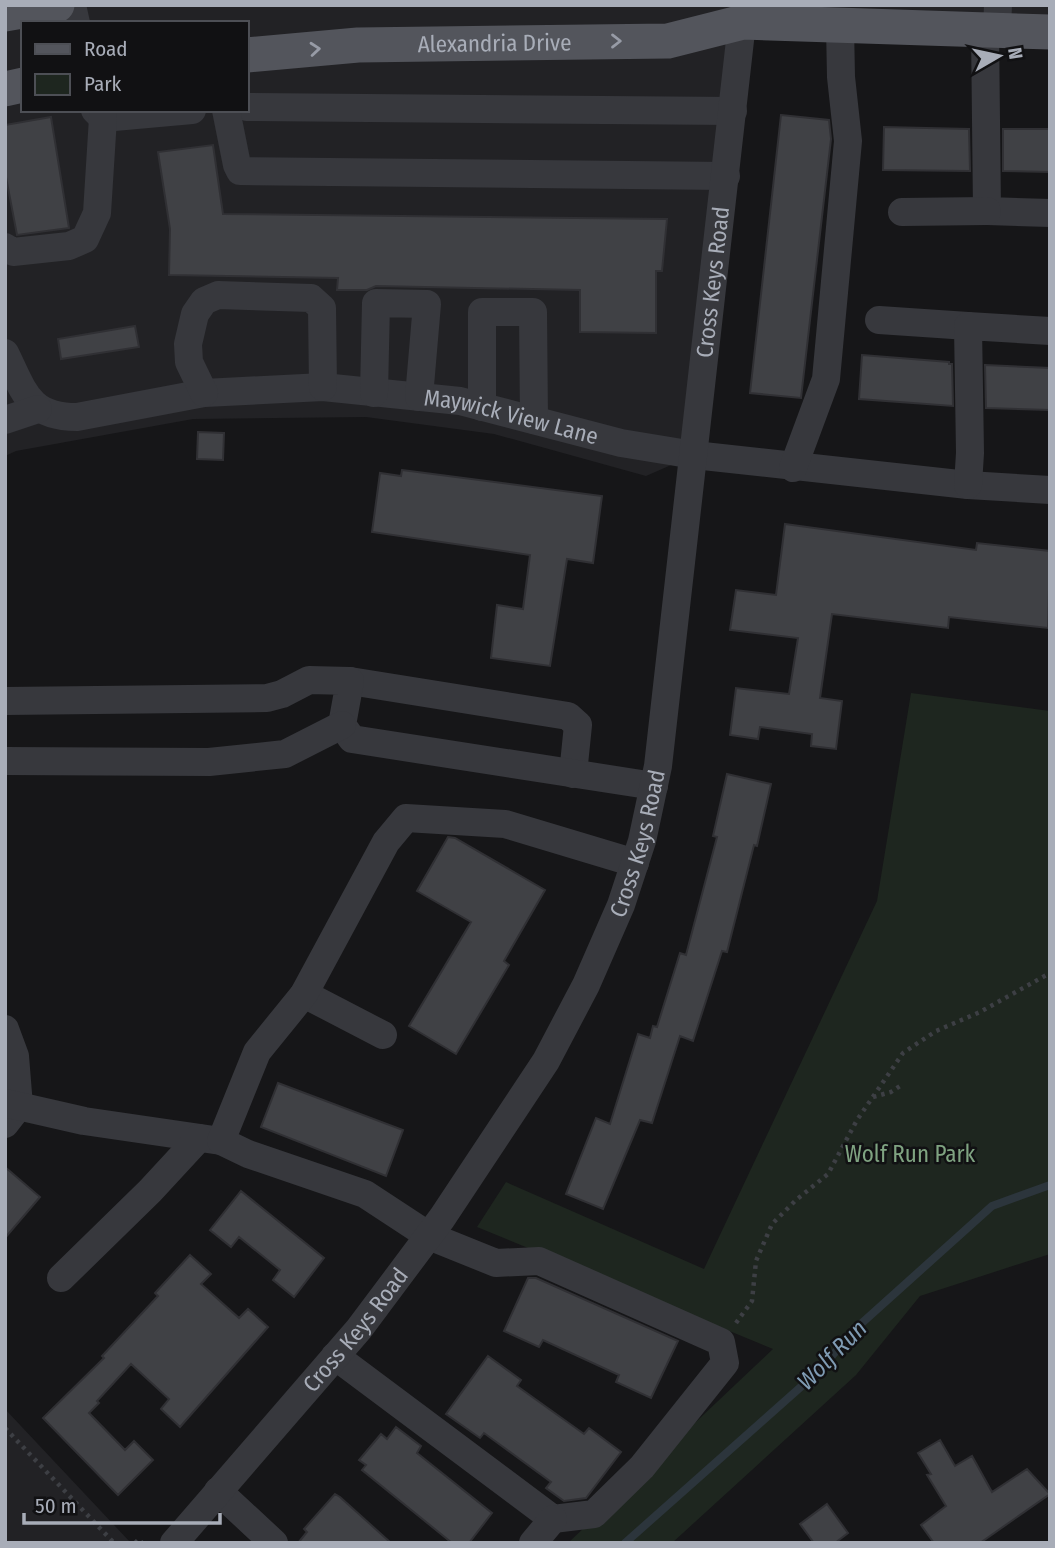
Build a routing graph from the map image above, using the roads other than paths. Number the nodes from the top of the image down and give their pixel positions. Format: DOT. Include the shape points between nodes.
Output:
graph roads {
  1 [pos="57,5"];
  2 [pos="709,5"];
  3 [pos="743,13"];
  4 [pos="5,14"];
  5 [pos="993,22"];
  6 [pos="840,26"];
  7 [pos="1050,32"];
  8 [pos="248,55"];
  9 [pos="248,107"];
  10 [pos="733,111"];
  11 [pos="146,112"];
  12 [pos="226,112"];
  13 [pos="99,114"];
  14 [pos="726,176"];
  15 [pos="987,211"];
  16 [pos="902,212"];
  17 [pos="1050,213"];
  18 [pos="5,247"];
  19 [pos="879,320"];
  20 [pos="968,326"];
  21 [pos="1050,331"];
  22 [pos="5,352"];
  23 [pos="323,387"];
  24 [pos="204,393"];
  25 [pos="374,393"];
  26 [pos="419,397"];
  27 [pos="482,407"];
  28 [pos="38,409"];
  29 [pos="5,420"];
  30 [pos="534,420"];
  31 [pos="694,455"];
  32 [pos="793,468"];
  33 [pos="968,485"];
  34 [pos="1050,490"];
  35 [pos="350,681"];
  36 [pos="5,701"];
  37 [pos="342,725"];
  38 [pos="5,761"];
  39 [pos="573,774"];
  40 [pos="654,786"];
  41 [pos="635,863"];
  42 [pos="304,994"];
  43 [pos="5,1028"];
  44 [pos="383,1035"];
  45 [pos="10,1111"];
  46 [pos="210,1139"];
  47 [pos="429,1236"];
  48 [pos="61,1278"];
  49 [pos="335,1356"];
  50 [pos="218,1491"];
  51 [pos="553,1519"];
  52 [pos="174,1543"];
  53 [pos="274,1543"];
  54 [pos="533,1543"];
  1 -- 4 [label="main road"];
  2 -- 3 [label="main road, Alexandria Drive"];
  3 -- 6 [label="main road, Alexandria Drive"];
  8 -- 3 [label="main road, Alexandria Drive, one-way" via="358,45 668,41"];
  3 -- 10 [label="street, Cross Keys Road"];
  5 -- 6 [label="main road, Alexandria Drive"];
  5 -- 7 [label="main road, Alexandria Drive"];
  5 -- 15 [label="street"];
  6 -- 32 [label="street" via="848,141 826,379"];
  9 -- 10 [label="street"];
  10 -- 14 [label="street, Cross Keys Road"];
  11 -- 13 [label="street"];
  12 -- 14 [label="street" via="240,171"];
  13 -- 18 [label="street" via="97,213 85,239 69,246 13,253"];
  14 -- 31 [label="street, Cross Keys Road"];
  15 -- 16 [label="street"];
  15 -- 17 [label="street"];
  19 -- 20 [label="street"];
  20 -- 21 [label="street"];
  20 -- 33 [label="street"];
  22 -- 28 [label="street" via="26,396"];
  23 -- 24 [label="street, Maywick View Lane"];
  23 -- 24 [label="street" via="322,308 311,298 218,295 204,301 195,314 188,344 189,362"];
  23 -- 25 [label="street, Maywick View Lane"];
  24 -- 28 [label="street, Maywick View Lane" via="77,418"];
  25 -- 26 [label="street, Maywick View Lane"];
  25 -- 26 [label="street" via="376,303 427,304"];
  26 -- 27 [label="street, Maywick View Lane"];
  27 -- 30 [label="street, Maywick View Lane"];
  27 -- 30 [label="street" via="482,312 533,312"];
  28 -- 29 [label="street"];
  30 -- 31 [label="street, Maywick View Lane" via="621,443"];
  31 -- 32 [label="street, Maywick View Lane"];
  31 -- 40 [label="street, Cross Keys Road"];
  32 -- 33 [label="street, Maywick View Lane"];
  33 -- 34 [label="street, Maywick View Lane"];
  35 -- 36 [label="street" via="309,680 267,698"];
  35 -- 37 [label="street"];
  35 -- 39 [label="street" via="568,716 578,725"];
  37 -- 38 [label="street" via="285,754 209,762"];
  37 -- 39 [label="street" via="352,739"];
  39 -- 40 [label="street"];
  40 -- 41 [label="street, Cross Keys Road"];
  41 -- 42 [label="street" via="505,824 407,818 387,842"];
  41 -- 47 [label="street, Cross Keys Road" via="586,985 546,1061"];
  42 -- 44 [label="street"];
  42 -- 46 [label="street" via="257,1052"];
  43 -- 45 [label="street" via="15,1056"];
  45 -- 46 [label="street"];
  46 -- 47 [label="street" via="365,1194"];
  46 -- 48 [label="street"];
  47 -- 49 [label="street, Cross Keys Road"];
  47 -- 51 [label="street" via="496,1263 539,1261 721,1342 725,1363 642,1466 594,1514"];
  49 -- 50 [label="street, Cross Keys Road"];
  49 -- 51 [label="street"];
  50 -- 52 [label="street, Cross Keys Road"];
  50 -- 53 [label="street"];
  51 -- 54 [label="street"];
}
